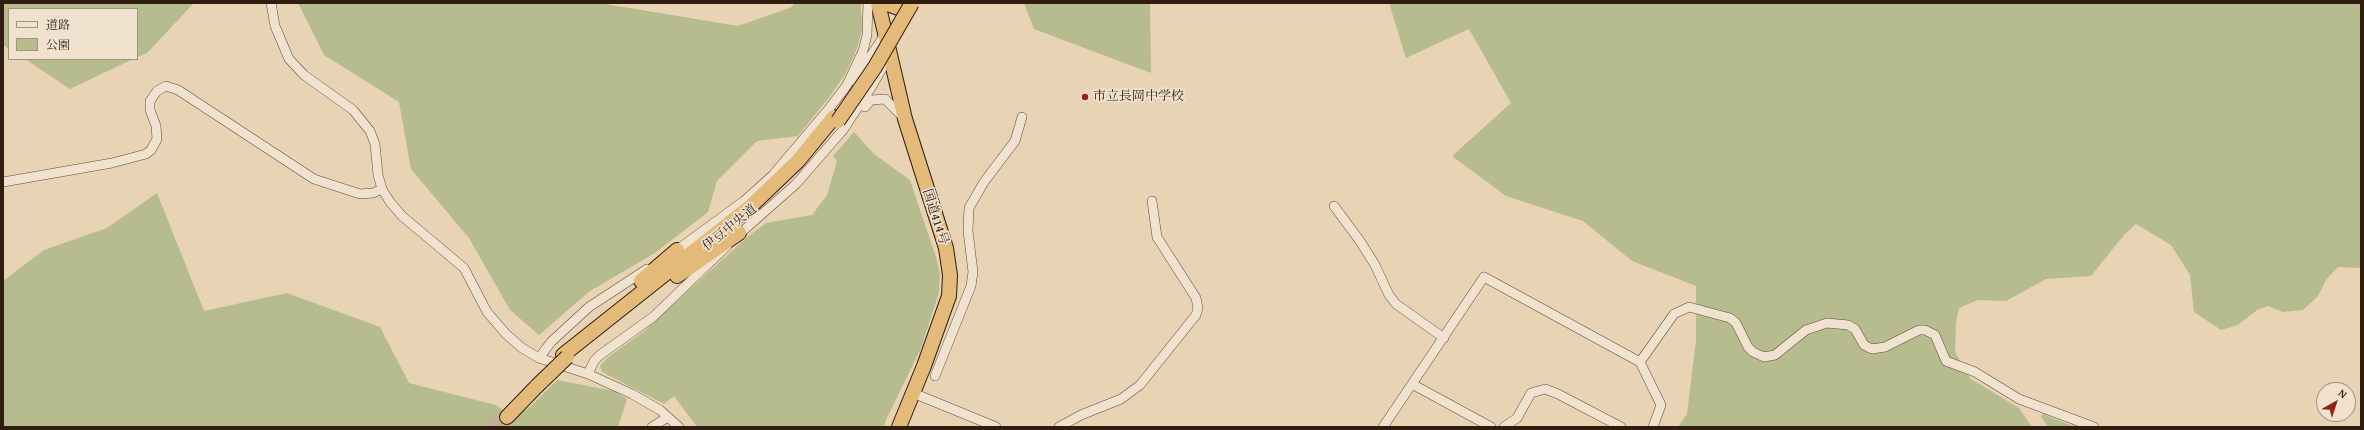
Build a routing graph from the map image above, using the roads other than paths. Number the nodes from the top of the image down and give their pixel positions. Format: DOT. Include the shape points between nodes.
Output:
graph roads {
  1 [pos="271,3"];
  2 [pos="868,3"];
  3 [pos="878,3"];
  4 [pos="885,3"];
  5 [pos="908,4"];
  6 [pos="884,36"];
  7 [pos="889,55"];
  8 [pos="1022,117"];
  9 [pos="905,119"];
  10 [pos="836,120"];
  11 [pos="3,182"];
  12 [pos="382,190"];
  13 [pos="1152,201"];
  14 [pos="1334,206"];
  15 [pos="739,233"];
  16 [pos="677,250"];
  17 [pos="624,311"];
  18 [pos="1444,338"];
  19 [pos="567,354"];
  20 [pos="539,358"];
  21 [pos="1640,362"];
  22 [pos="588,374"];
  23 [pos="935,376"];
  24 [pos="1412,384"];
  25 [pos="913,393"];
  26 [pos="505,415"];
  27 [pos="668,417"];
  28 [pos="652,427"];
  29 [pos="679,427"];
  30 [pos="899,427"];
  31 [pos="996,427"];
  32 [pos="1059,427"];
  33 [pos="1383,427"];
  34 [pos="1491,427"];
  35 [pos="1504,427"];
  36 [pos="1621,427"];
  37 [pos="1653,427"];
  38 [pos="2094,427"];
  1 -- 12 [label="street" via="275,26 289,59 304,75 353,110 370,131"];
  2 -- 10 [label="street" via="867,35"];
  3 -- 6 [label="highway, 国道414号"];
  4 -- 5 [label="highway"];
  5 -- 6 [label="highway"];
  5 -- 7 [label="highway"];
  5 -- 10 [label="highway, 伊豆中央道, bridge" via="875,67"];
  6 -- 7 [label="highway, 国道414号"];
  6 -- 10 [label="street" via="844,95"];
  7 -- 9 [label="highway, 国道414号"];
  7 -- 10 [label="street" via="872,86"];
  8 -- 23 [label="street" via="1015,141 984,182 969,208 968,225 973,272 971,286"];
  9 -- 10 [label="street" via="891,102 875,98"];
  9 -- 25 [label="highway, 国道414号" via="946,248 950,275 948,296"];
  10 -- 15 [label="street" via="796,184"];
  10 -- 16 [label="street" via="744,200"];
  10 -- 17 [label="highway, 伊豆中央道" via="780,188"];
  10 -- 19 [label="highway, 伊豆中央道" via="752,205"];
  11 -- 12 [label="street" via="112,163 146,154 157,139 150,101 152,95 166,86 178,90 314,179 360,194"];
  12 -- 20 [label="street" via="402,216 464,268 495,323 513,341"];
  13 -- 32 [label="street" via="1157,237 1196,298 1196,315 1140,385 1121,399"];
  14 -- 18 [label="street" via="1375,265 1388,295 1396,304"];
  15 -- 17 [label="highway" via="662,288"];
  15 -- 22 [label="street" via="719,256 653,317 594,361"];
  16 -- 19 [label="highway" via="594,322"];
  16 -- 20 [label="street" via="589,308 551,342"];
  17 -- 19 [label="highway, 伊豆中央道"];
  18 -- 21 [label="street" via="1484,277"];
  18 -- 24 [label="street"];
  19 -- 26 [label="highway, 伊豆中央道, bridge"];
  20 -- 22 [label="street"];
  21 -- 37 [label="street" via="1661,405"];
  21 -- 38 [label="street" via="1674,314 1689,307 1730,318 1736,323 1748,347 1764,357 1775,355 1806,330 1827,323 1848,325 1854,329 1864,346 1872,349 1885,347 1925,330 1935,335 1946,361 1975,372 2019,399"];
  22 -- 27 [label="street" via="660,410"];
  24 -- 33 [label="street"];
  24 -- 34 [label="street"];
  25 -- 30 [label="highway, 国道414号"];
  25 -- 31 [label="street"];
  27 -- 28 [label="street"];
  27 -- 29 [label="street"];
  35 -- 36 [label="street" via="1517,418 1531,393 1545,390 1558,394"];
}
